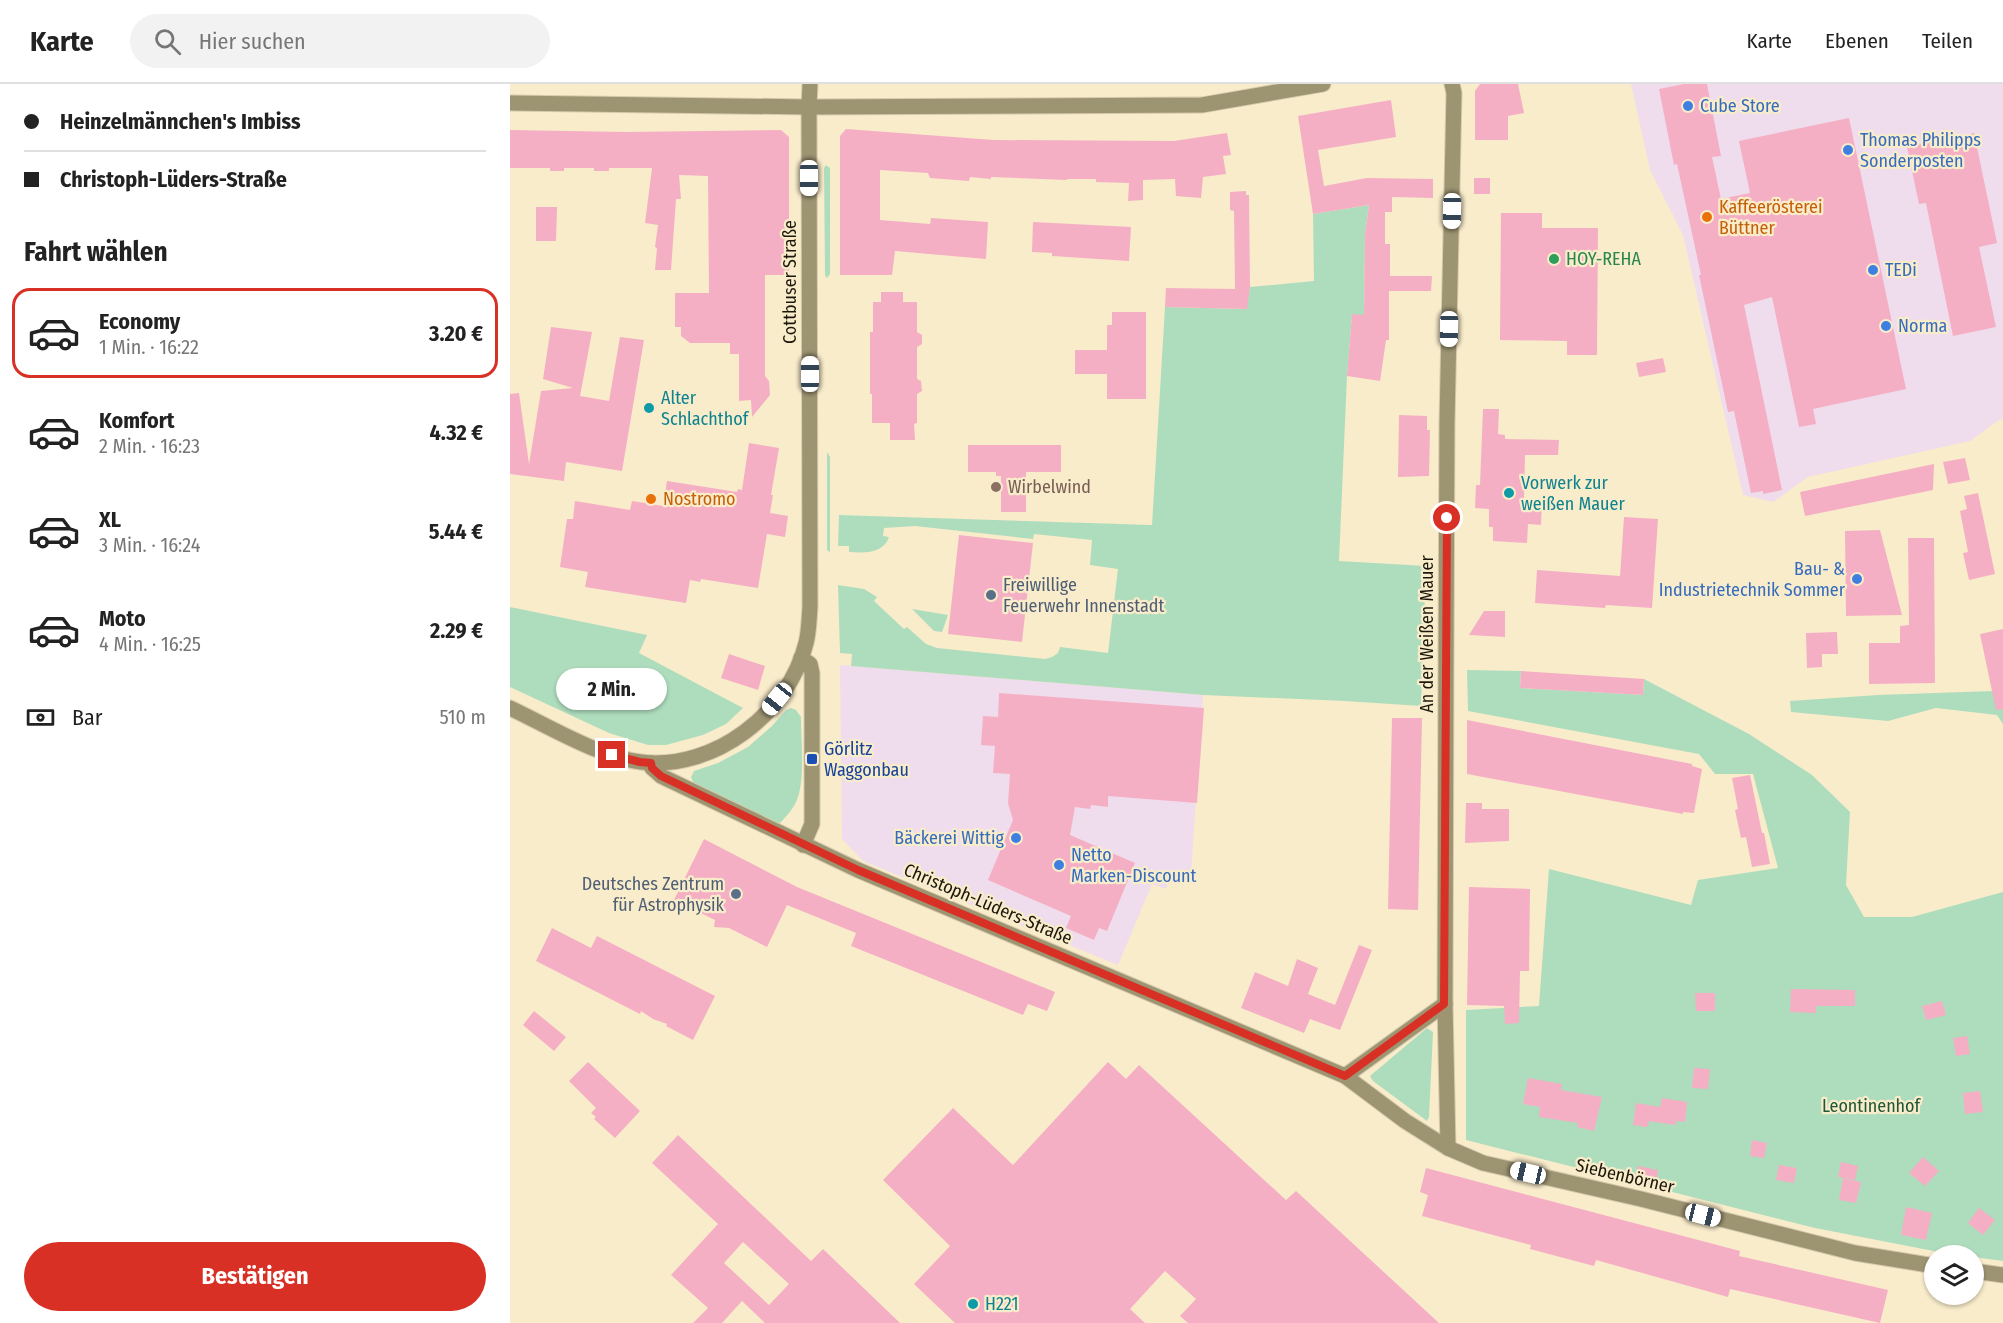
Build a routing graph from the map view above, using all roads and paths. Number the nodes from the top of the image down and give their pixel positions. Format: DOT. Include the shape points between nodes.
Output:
graph roads {
  1 [pos="810,84"];
  2 [pos="1323,84"];
  3 [pos="1452,84"];
  4 [pos="1246,91"];
  5 [pos="510,103"];
  6 [pos="808,106"];
  7 [pos="801,658"];
  8 [pos="510,708"];
  9 [pos="651,763"];
  10 [pos="803,844"];
  11 [pos="1444,1004"];
  12 [pos="1345,1076"];
  13 [pos="1448,1148"];
  14 [pos="1924,1264"];
  15 [pos="1984,1272"];
  16 [pos="2003,1275"];
  1 -- 6 [label="street, Cottbuser Straße"];
  2 -- 4 [label="street"];
  3 -- 11 [label="street, An der Weißen Mauer"];
  4 -- 6 [label="street" via="1202,105"];
  5 -- 6 [label="street"];
  6 -- 7 [label="street, Cottbuser Straße" via="810,607"];
  7 -- 9 [label="street, Cottbuser Straße" via="777,699 739,737 701,755"];
  7 -- 10 [label="street" via="810,664 812,673 812,824"];
  8 -- 9 [label="street" via="612,755"];
  9 -- 10 [label="street, Christoph-Lüders-Straße" via="661,776"];
  10 -- 12 [label="street, Christoph-Lüders-Straße"];
  11 -- 12 [label="street"];
  11 -- 13 [label="street, An der Weißen Mauer"];
  12 -- 13 [label="street, Christoph-Lüders-Straße"];
  13 -- 14 [label="street, Siebenbörner" via="1483,1163 1855,1253"];
  15 -- 16 [label="street"];
}
